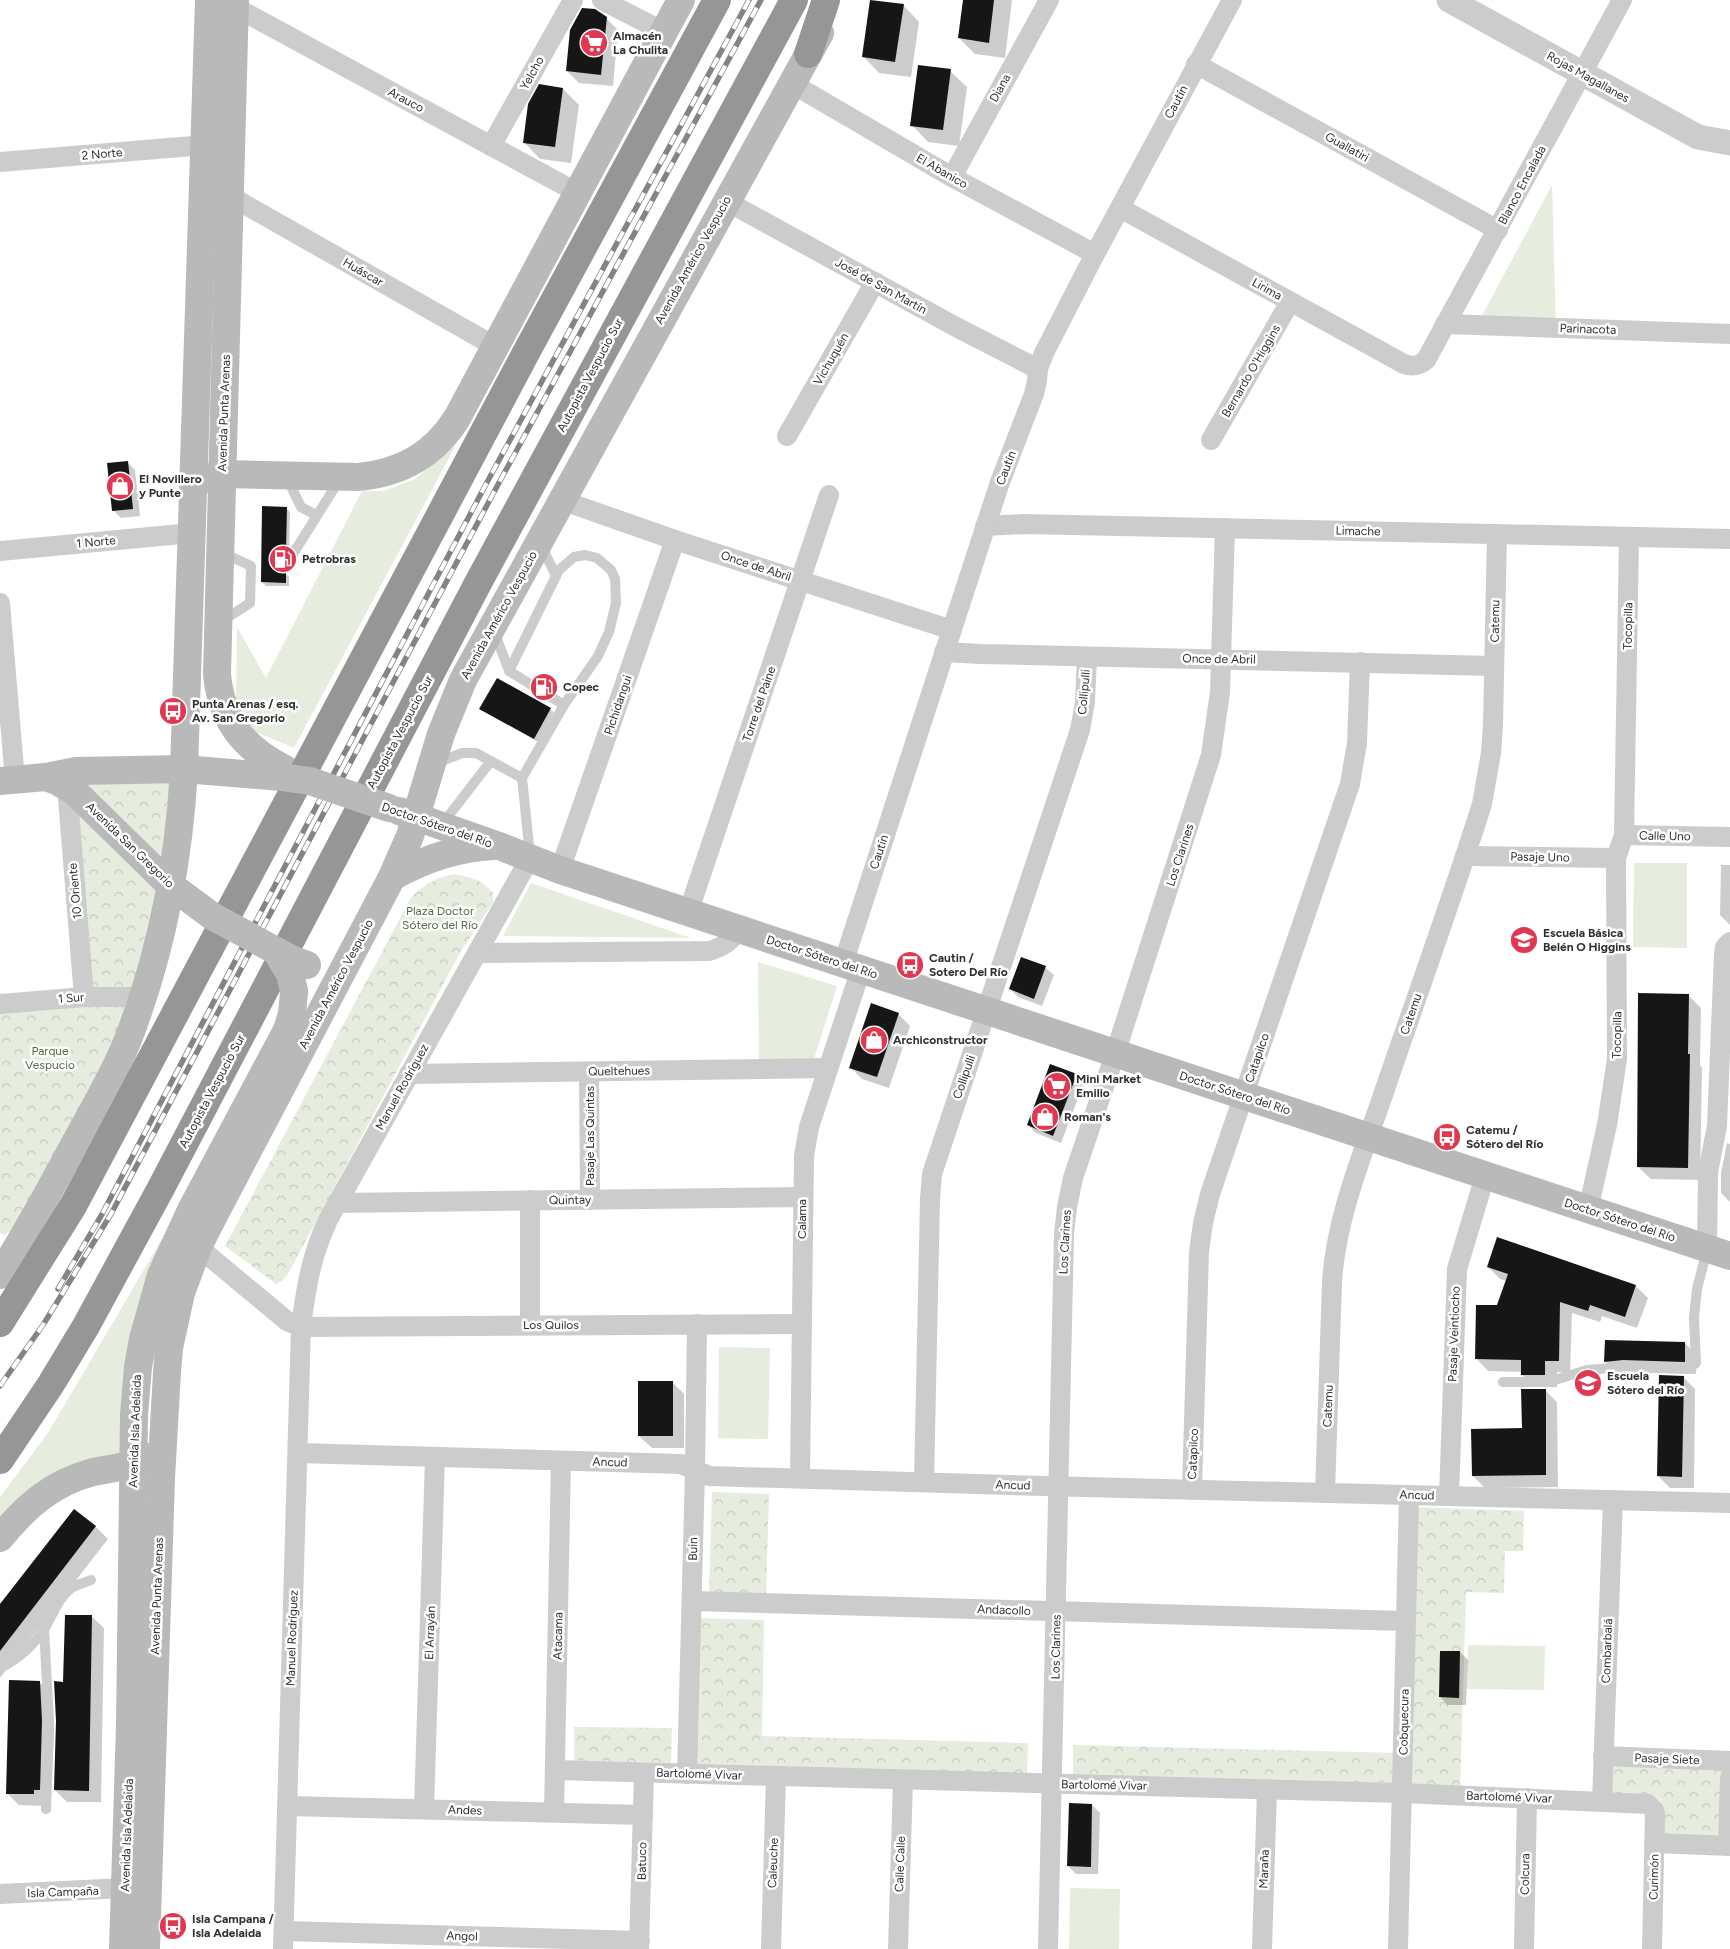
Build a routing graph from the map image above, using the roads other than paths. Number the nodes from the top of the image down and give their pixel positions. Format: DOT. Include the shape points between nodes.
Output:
graph roads {
  1 [pos="573,0"];
  2 [pos="602,0"];
  3 [pos="681,0"];
  4 [pos="717,0"];
  5 [pos="794,0"];
  6 [pos="826,0"];
  7 [pos="838,0"];
  8 [pos="1049,0"];
  9 [pos="1232,0"];
  10 [pos="1449,0"];
  11 [pos="1622,0"];
  12 [pos="226,2"];
  13 [pos="664,32"];
  14 [pos="808,54"];
  15 [pos="1196,64"];
  16 [pos="1582,74"];
  17 [pos="791,84"];
  18 [pos="1730,143"];
  19 [pos="205,145"];
  20 [pos="491,146"];
  21 [pos="0,162"];
  22 [pos="952,177"];
  23 [pos="578,193"];
  24 [pos="230,196"];
  25 [pos="726,201"];
  26 [pos="1120,208"];
  27 [pos="1498,230"];
  28 [pos="1094,254"];
  29 [pos="875,282"];
  30 [pos="1290,302"];
  31 [pos="1445,324"];
  32 [pos="1730,334"];
  33 [pos="496,347"];
  34 [pos="1416,366"];
  35 [pos="1038,369"];
  36 [pos="787,436"];
  37 [pos="1211,440"];
  38 [pos="222,474"];
  39 [pos="285,475"];
  40 [pos="342,476"];
  41 [pos="829,495"];
  42 [pos="193,496"];
  43 [pos="561,500"];
  44 [pos="316,515"];
  45 [pos="985,526"];
  46 [pos="1224,528"];
  47 [pos="192,533"];
  48 [pos="1497,534"];
  49 [pos="1629,537"];
  50 [pos="1730,539"];
  51 [pos="675,540"];
  52 [pos="539,541"];
  53 [pos="0,551"];
  54 [pos="219,551"];
  55 [pos="286,565"];
  56 [pos="556,576"];
  57 [pos="800,581"];
  58 [pos="0,603"];
  59 [pos="217,624"];
  60 [pos="492,626"];
  61 [pos="952,630"];
  62 [pos="944,652"];
  63 [pos="1087,656"];
  64 [pos="1222,660"];
  65 [pos="1360,662"];
  66 [pos="1494,666"];
  67 [pos="509,671"];
  68 [pos="564,705"];
  69 [pos="491,761"];
  70 [pos="431,766"];
  71 [pos="184,769"];
  72 [pos="283,773"];
  73 [pos="522,778"];
  74 [pos="7,781"];
  75 [pos="310,781"];
  76 [pos="56,782"];
  77 [pos="429,821"];
  78 [pos="1624,835"];
  79 [pos="1730,838"];
  80 [pos="499,846"];
  81 [pos="1465,856"];
  82 [pos="530,858"];
  83 [pos="1616,858"];
  84 [pos="560,870"];
  85 [pos="392,877"];
  86 [pos="170,885"];
  87 [pos="688,913"];
  88 [pos="212,916"];
  89 [pos="740,930"];
  90 [pos="1730,942"];
  91 [pos="276,951"];
  92 [pos="477,953"];
  93 [pos="348,961"];
  94 [pos="852,966"];
  95 [pos="84,997"];
  96 [pos="142,997"];
  97 [pos="0,1004"];
  98 [pos="986,1011"];
  99 [pos="1115,1054"];
  100 [pos="828,1068"];
  101 [pos="589,1072"];
  102 [pos="409,1074"];
  103 [pos="1244,1096"];
  104 [pos="1724,1112"];
  105 [pos="1369,1137"];
  106 [pos="1486,1176"];
  107 [pos="802,1197"];
  108 [pos="530,1200"];
  109 [pos="590,1200"];
  110 [pos="337,1203"];
  111 [pos="1588,1210"];
  112 [pos="198,1247"];
  113 [pos="7,1248"];
  114 [pos="1719,1253"];
  115 [pos="0,1275"];
  116 [pos="0,1324"];
  117 [pos="697,1324"];
  118 [pos="802,1324"];
  119 [pos="530,1325"];
  120 [pos="301,1327"];
  121 [pos="1503,1382"];
  122 [pos="162,1440"];
  123 [pos="298,1453"];
  124 [pos="435,1457"];
  125 [pos="0,1460"];
  126 [pos="561,1460"];
  127 [pos="132,1464"];
  128 [pos="695,1470"];
  129 [pos="800,1478"];
  130 [pos="924,1482"];
  131 [pos="1060,1487"];
  132 [pos="1192,1490"];
  133 [pos="1325,1493"];
  134 [pos="1410,1495"];
  135 [pos="1449,1496"];
  136 [pos="1613,1500"];
  137 [pos="1730,1503"];
  138 [pos="0,1538"];
  139 [pos="91,1580"];
  140 [pos="692,1601"];
  141 [pos="1057,1611"];
  142 [pos="1406,1621"];
  143 [pos="44,1629"];
  144 [pos="0,1668"];
  145 [pos="1604,1756"];
  146 [pos="1730,1761"];
  147 [pos="555,1770"];
  148 [pos="644,1773"];
  149 [pos="687,1774"];
  150 [pos="776,1776"];
  151 [pos="1730,1778"];
  152 [pos="903,1780"];
  153 [pos="1052,1784"];
  154 [pos="1267,1790"];
  155 [pos="1402,1793"];
  156 [pos="1527,1798"];
  157 [pos="1602,1801"];
  158 [pos="288,1806"];
  159 [pos="1652,1806"];
  160 [pos="46,1809"];
  161 [pos="424,1809"];
  162 [pos="554,1812"];
  163 [pos="643,1815"];
  164 [pos="1654,1843"];
  165 [pos="1729,1846"];
  166 [pos="125,1888"];
  167 [pos="0,1894"];
  168 [pos="284,1940"];
  169 [pos="640,1945"];
  170 [pos="123,1949"];
  171 [pos="146,1949"];
  172 [pos="771,1949"];
  173 [pos="898,1949"];
  174 [pos="1048,1949"];
  175 [pos="1262,1949"];
  176 [pos="1398,1949"];
  177 [pos="1524,1949"];
  178 [pos="1652,1949"];
  1 -- 20 [label="street, Yelcho"];
  2 -- 13 [label="street"];
  3 -- 13 [label="main road"];
  4 -- 116 [label="highway" via="78,1197"];
  5 -- 125 [label="highway, Autopista Vespucio Sur" via="478,583 165,1180 51,1384"];
  6 -- 14 [label="highway"];
  7 -- 14 [label="main road, Avenida Américo Vespucio"];
  8 -- 22 [label="street, Diana"];
  9 -- 15 [label="street, Cautín"];
  10 -- 16 [label="street, Rojas Magallanes"];
  11 -- 16 [label="street, Blanco Encalada"];
  12 -- 19 [label="main road"];
  12 -- 20 [label="street, Arauco"];
  12 -- 24 [label="main road, Avenida Punta Arenas"];
  13 -- 23 [label="main road"];
  14 -- 17 [label="main road, Avenida Américo Vespucio"];
  15 -- 26 [label="street, Cautín"];
  15 -- 27 [label="street, Guallatiri"];
  16 -- 18 [label="street, Rojas Magallanes" via="1698,137"];
  16 -- 27 [label="street, Blanco Encalada"];
  17 -- 22 [label="street, El Abanico"];
  17 -- 25 [label="main road, Avenida Américo Vespucio"];
  19 -- 21 [label="street, 2 Norte"];
  19 -- 42 [label="main road"];
  20 -- 23 [label="street, Arauco"];
  22 -- 28 [label="street, El Abanico"];
  23 -- 33 [label="main road"];
  24 -- 33 [label="street, Huáscar"];
  24 -- 38 [label="main road, Avenida Punta Arenas"];
  25 -- 29 [label="street, José de San Martín"];
  25 -- 43 [label="main road, Avenida Américo Vespucio"];
  26 -- 28 [label="street, Cautín"];
  26 -- 30 [label="street, Lirima"];
  27 -- 31 [label="street, Blanco Encalada"];
  28 -- 35 [label="street, Cautín"];
  29 -- 35 [label="street, José de San Martín"];
  29 -- 36 [label="street, Vichuquén"];
  30 -- 34 [label="street, Lirima" via="1404,364"];
  30 -- 37 [label="street, Bernardo O'Higgins"];
  31 -- 32 [label="street, Parinacota"];
  31 -- 34 [label="street, Blanco Encalada" via="1426,360"];
  33 -- 40 [label="main road" via="457,418 433,448 390,472"];
  35 -- 45 [label="street, Cautín" via="1034,394"];
  38 -- 39 [label="main road"];
  38 -- 42 [label="main road" via="204,480"];
  38 -- 54 [label="main road, Avenida Punta Arenas"];
  39 -- 40 [label="main road"];
  39 -- 44 [label="lane" via="301,507"];
  40 -- 44 [label="lane"];
  41 -- 57 [label="street, Torre del Paine"];
  42 -- 47 [label="main road"];
  43 -- 51 [label="street, Once de Abril"];
  43 -- 52 [label="main road, Avenida Américo Vespucio"];
  44 -- 55 [label="lane"];
  45 -- 46 [label="street, Limache"];
  45 -- 61 [label="street, Cautín"];
  46 -- 48 [label="street, Limache"];
  46 -- 64 [label="street, Los Clarines"];
  47 -- 53 [label="street, 1 Norte"];
  47 -- 71 [label="main road"];
  48 -- 49 [label="street, Limache"];
  48 -- 66 [label="street, Catemu"];
  49 -- 50 [label="street, Limache"];
  49 -- 78 [label="street, Tocopilla"];
  51 -- 57 [label="street, Once de Abril"];
  51 -- 84 [label="street, Pichidangui"];
  52 -- 56 [label="lane"];
  52 -- 60 [label="main road, Avenida Américo Vespucio"];
  54 -- 59 [label="main road, Avenida Punta Arenas"];
  54 -- 59 [label="lane" via="256,567 250,603"];
  56 -- 67 [label="lane"];
  56 -- 68 [label="lane" via="570,559 591,556 610,570 616,588 613,618 603,646"];
  57 -- 61 [label="street, Once de Abril"];
  57 -- 87 [label="street, Torre del Paine"];
  58 -- 74 [label="street"];
  59 -- 72 [label="main road, Avenida Punta Arenas" via="217,679 227,716 244,741"];
  60 -- 67 [label="lane"];
  60 -- 70 [label="main road, Avenida Américo Vespucio" via="463,680"];
  61 -- 62 [label="street, Cautín"];
  62 -- 63 [label="street, Once de Abril"];
  62 -- 94 [label="street, Cautín"];
  63 -- 64 [label="street, Once de Abril"];
  63 -- 98 [label="street, Collipulli" via="1086,702 1080,730"];
  64 -- 65 [label="street, Once de Abril"];
  64 -- 99 [label="street, Los Clarines" via="1211,755"];
  65 -- 66 [label="street, Once de Abril"];
  65 -- 103 [label="street, Catapilco" via="1357,743 1350,784"];
  66 -- 81 [label="street, Catemu" via="1493,725 1487,781"];
  67 -- 68 [label="lane"];
  68 -- 73 [label="lane"];
  69 -- 70 [label="lane" via="476,753 462,754"];
  69 -- 73 [label="lane"];
  69 -- 77 [label="lane"];
  70 -- 77 [label="main road, Avenida Américo Vespucio"];
  71 -- 72 [label="main road"];
  71 -- 76 [label="main road" via="82,770"];
  71 -- 86 [label="main road" via="180,828"];
  72 -- 75 [label="main road, Avenida Punta Arenas"];
  73 -- 82 [label="lane"];
  74 -- 76 [label="main road"];
  75 -- 77 [label="main road, Doctor Sótero del Río, bridge"];
  76 -- 86 [label="main road, Avenida San Gregorio"];
  76 -- 95 [label="street, 10 Oriente"];
  77 -- 80 [label="main road, Doctor Sótero del Río"];
  77 -- 85 [label="main road, Avenida Américo Vespucio"];
  78 -- 79 [label="street, Calle Uno"];
  78 -- 83 [label="street, Calle Uno"];
  80 -- 82 [label="main road, Doctor Sótero del Río"];
  80 -- 85 [label="main road" via="445,853"];
  81 -- 83 [label="street, Pasaje Uno"];
  81 -- 105 [label="street, Catemu"];
  82 -- 84 [label="main road, Doctor Sótero del Río"];
  82 -- 92 [label="street, Manuel Rodríguez"];
  83 -- 111 [label="street, Tocopilla" via="1617,1058 1607,1125"];
  84 -- 87 [label="main road, Doctor Sótero del Río"];
  85 -- 93 [label="main road, Avenida Américo Vespucio"];
  86 -- 88 [label="main road, Avenida San Gregorio"];
  86 -- 96 [label="main road" via="163,928"];
  87 -- 89 [label="main road, Doctor Sótero del Río"];
  88 -- 91 [label="main road, Avenida Isla Adelaida, bridge"];
  89 -- 92 [label="street" via="726,944 709,951"];
  89 -- 94 [label="main road, Doctor Sótero del Río"];
  90 -- 104 [label="street" via="1724,954"];
  91 -- 93 [label="main road, Avenida Isla Adelaida, bridge" via="307,965 330,966"];
  91 -- 127 [label="main road, Avenida Isla Adelaida, bridge" via="290,974 294,991 292,1014 287,1030 191,1210 161,1275 138,1367"];
  92 -- 102 [label="street, Manuel Rodríguez"];
  93 -- 112 [label="main road, Avenida Américo Vespucio"];
  94 -- 98 [label="main road, Doctor Sótero del Río"];
  94 -- 100 [label="street, Calama"];
  95 -- 96 [label="street, 1 Sur"];
  95 -- 97 [label="street, 1 Sur"];
  96 -- 113 [label="main road" via="126,1043 105,1087"];
  98 -- 99 [label="main road, Doctor Sótero del Río"];
  98 -- 130 [label="street, Collipulli" via="935,1162 930,1186"];
  99 -- 103 [label="main road, Doctor Sótero del Río"];
  99 -- 131 [label="street, Los Clarines" via="1066,1207"];
  100 -- 101 [label="street, Queltehues"];
  100 -- 107 [label="street, Calama" via="805,1142"];
  101 -- 102 [label="street, Queltehues"];
  101 -- 109 [label="street, Pasaje Las Quintas"];
  102 -- 110 [label="street, Manuel Rodríguez"];
  103 -- 105 [label="main road, Doctor Sótero del Río"];
  103 -- 132 [label="street, Catapilco" via="1210,1194 1201,1237"];
  104 -- 114 [label="street" via="1708,1172"];
  105 -- 106 [label="main road, Doctor Sótero del Río"];
  105 -- 133 [label="street, Catemu" via="1342,1217 1333,1265"];
  106 -- 111 [label="main road, Doctor Sótero del Río"];
  106 -- 135 [label="street, Pasaje Veintiocho" via="1457,1268"];
  107 -- 109 [label="street, Quintay"];
  107 -- 118 [label="street, Calama"];
  108 -- 109 [label="street, Quintay"];
  108 -- 110 [label="street, Quintay"];
  108 -- 119 [label="street"];
  110 -- 120 [label="street, Manuel Rodríguez" via="312,1258"];
  111 -- 114 [label="main road, Doctor Sótero del Río"];
  112 -- 120 [label="street" via="280,1315"];
  112 -- 122 [label="main road, Avenida Punta Arenas" via="181,1293 169,1348"];
  113 -- 115 [label="main road"];
  114 -- 121 [label="lane" via="1697,1289 1694,1317 1696,1363 1688,1370 1624,1367 1587,1370 1548,1382"];
  117 -- 118 [label="street, Los Quilos"];
  117 -- 119 [label="street, Los Quilos"];
  117 -- 128 [label="street, Buin"];
  118 -- 129 [label="street, Calama"];
  119 -- 120 [label="street, Los Quilos"];
  120 -- 123 [label="street, Manuel Rodríguez"];
  122 -- 127 [label="main road" via="149,1457"];
  122 -- 171 [label="main road, Avenida Punta Arenas"];
  123 -- 124 [label="street, Ancud"];
  123 -- 158 [label="street, Manuel Rodríguez"];
  124 -- 126 [label="street, Ancud"];
  124 -- 161 [label="street, El Arrayán"];
  126 -- 128 [label="street, Ancud" via="681,1464"];
  126 -- 147 [label="street, Atacama"];
  127 -- 138 [label="main road" via="83,1476 54,1488 24,1510"];
  127 -- 166 [label="main road, Avenida Isla Adelaida"];
  128 -- 129 [label="street, Ancud" via="709,1476"];
  128 -- 140 [label="street, Buin"];
  129 -- 130 [label="street, Ancud"];
  130 -- 131 [label="street, Ancud"];
  131 -- 132 [label="street, Ancud"];
  131 -- 141 [label="street, Los Clarines"];
  132 -- 133 [label="street, Ancud"];
  133 -- 134 [label="street, Ancud"];
  134 -- 135 [label="street, Ancud"];
  134 -- 142 [label="street, Cobquecura"];
  135 -- 136 [label="street, Ancud"];
  136 -- 137 [label="street, Ancud"];
  136 -- 145 [label="street, Combarbalá"];
  139 -- 143 [label="lane" via="71,1588 63,1596"];
  140 -- 141 [label="street, Andacollo"];
  140 -- 149 [label="street, Buin"];
  141 -- 142 [label="street, Andacollo"];
  141 -- 153 [label="street, Los Clarines"];
  142 -- 155 [label="street, Cobquecura"];
  143 -- 144 [label="lane" via="18,1658"];
  143 -- 160 [label="lane" via="49,1721"];
  145 -- 146 [label="street, Pasaje Siete"];
  145 -- 157 [label="street, Combarbalá"];
  147 -- 148 [label="street, Bartolomé Vivar"];
  147 -- 162 [label="street, Atacama"];
  148 -- 149 [label="street, Bartolomé Vivar"];
  148 -- 163 [label="street, Batuco"];
  149 -- 150 [label="street, Bartolomé Vivar"];
  150 -- 152 [label="street, Bartolomé Vivar"];
  150 -- 172 [label="street, Caleuche"];
  151 -- 165 [label="street"];
  152 -- 153 [label="street, Bartolomé Vivar"];
  152 -- 173 [label="street, Calle Calle"];
  153 -- 154 [label="street, Bartolomé Vivar"];
  153 -- 174 [label="street, Los Clarines"];
  154 -- 155 [label="street, Bartolomé Vivar"];
  154 -- 175 [label="street, Maraña"];
  155 -- 156 [label="street, Bartolomé Vivar"];
  155 -- 176 [label="street, Cobquecura"];
  156 -- 157 [label="street, Bartolomé Vivar"];
  156 -- 177 [label="street, Colcura"];
  157 -- 159 [label="street, Bartolomé Vivar"];
  158 -- 161 [label="street, Andes"];
  158 -- 168 [label="street, Manuel Rodríguez"];
  159 -- 164 [label="street, Curimón" via="1655,1814"];
  161 -- 162 [label="street, Andes"];
  162 -- 163 [label="street, Andes"];
  163 -- 169 [label="street, Batuco"];
  164 -- 165 [label="street"];
  164 -- 178 [label="street, Curimón"];
  166 -- 167 [label="street, Isla Campaña"];
  166 -- 170 [label="main road, Avenida Isla Adelaida"];
  168 -- 169 [label="street, Angol"];
}
